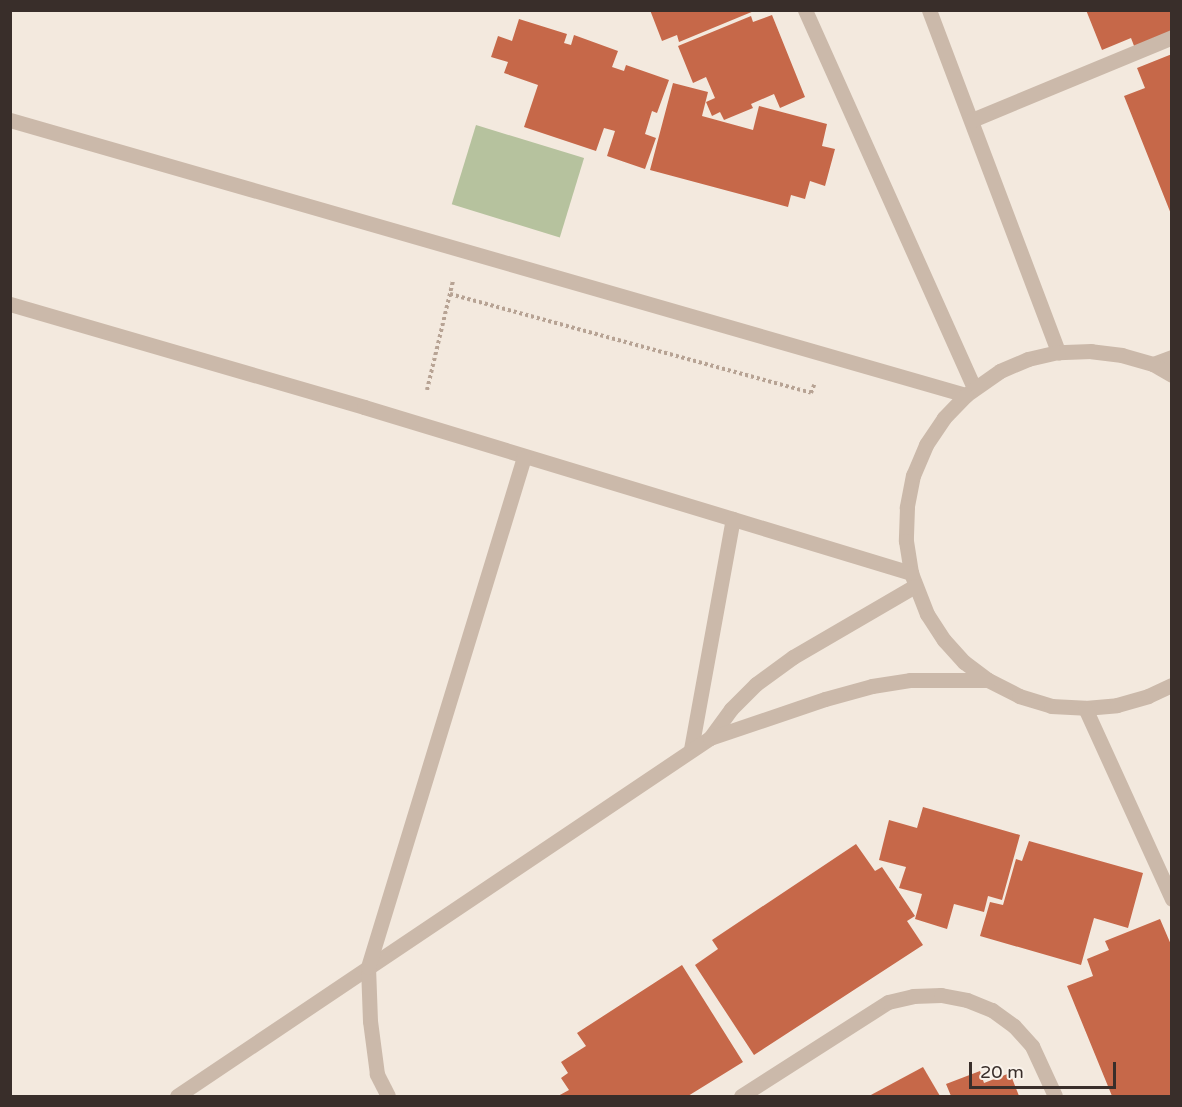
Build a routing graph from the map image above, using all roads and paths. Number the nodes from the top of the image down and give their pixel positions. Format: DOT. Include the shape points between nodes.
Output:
graph roads {
  1 [pos="806,10"];
  2 [pos="929,10"];
  3 [pos="1172,37"];
  4 [pos="10,120"];
  5 [pos="972,120"];
  6 [pos="461,249"];
  7 [pos="450,294"];
  8 [pos="10,304"];
  9 [pos="822,352"];
  10 [pos="1058,352"];
  11 [pos="1172,357"];
  12 [pos="1153,364"];
  13 [pos="1172,375"];
  14 [pos="970,391"];
  15 [pos="418,426"];
  16 [pos="524,457"];
  17 [pos="733,519"];
  18 [pos="913,580"];
  19 [pos="988,680"];
  20 [pos="1172,685"];
  21 [pos="1085,708"];
  22 [pos="710,738"];
  23 [pos="692,749"];
  24 [pos="1172,899"];
  25 [pos="368,968"];
  26 [pos="177,1096"];
  27 [pos="388,1096"];
  28 [pos="741,1096"];
  29 [pos="1055,1096"];
  1 -- 14 [label="street"];
  2 -- 5 [label="street"];
  3 -- 5 [label="street"];
  4 -- 6 [label="street"];
  5 -- 10 [label="street"];
  6 -- 7 [label="path"];
  6 -- 9 [label="street"];
  7 -- 9 [label="path" via="812,393"];
  7 -- 15 [label="path"];
  8 -- 15 [label="street"];
  9 -- 14 [label="street"];
  10 -- 12 [label="street" via="1091,351"];
  10 -- 14 [label="street" via="1000,371"];
  11 -- 12 [label="street"];
  12 -- 13 [label="street"];
  14 -- 18 [label="street" via="944,418 913,475 906,519"];
  15 -- 16 [label="street"];
  16 -- 17 [label="street"];
  16 -- 25 [label="street"];
  17 -- 18 [label="street"];
  17 -- 23 [label="street"];
  18 -- 19 [label="street" via="927,614 944,640"];
  18 -- 22 [label="street" via="756,684"];
  19 -- 21 [label="street" via="1051,706"];
  19 -- 22 [label="street" via="910,680 872,686"];
  20 -- 21 [label="street" via="1117,705"];
  21 -- 24 [label="street"];
  22 -- 23 [label="street"];
  23 -- 25 [label="street"];
  25 -- 26 [label="street"];
  25 -- 27 [label="street" via="376,1074"];
  28 -- 29 [label="street" via="888,1002 941,995 992,1010 1014,1026 1032,1046"];
}
